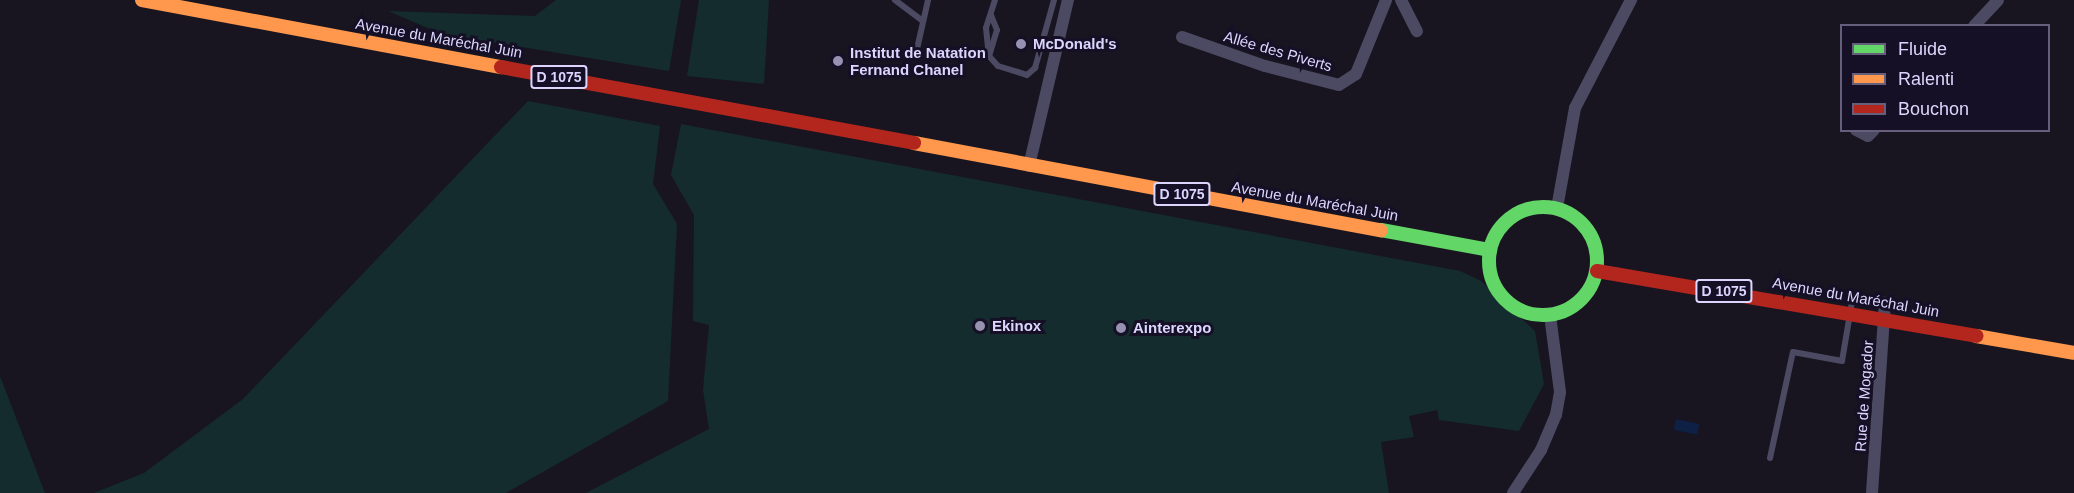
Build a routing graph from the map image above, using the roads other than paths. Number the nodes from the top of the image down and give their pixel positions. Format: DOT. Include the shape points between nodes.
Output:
graph roads {
  1 [pos="142,0"];
  2 [pos="895,0"];
  3 [pos="928,0"];
  4 [pos="994,0"];
  5 [pos="1054,0"];
  6 [pos="1068,0"];
  7 [pos="1386,0"];
  8 [pos="1401,0"];
  9 [pos="1631,0"];
  10 [pos="1998,0"];
  11 [pos="991,15"];
  12 [pos="923,21"];
  13 [pos="1976,24"];
  14 [pos="1417,32"];
  15 [pos="1182,37"];
  16 [pos="917,49"];
  17 [pos="989,56"];
  18 [pos="1029,166"];
  19 [pos="1557,208"];
  20 [pos="1490,250"];
  21 [pos="1597,270"];
  22 [pos="1853,296"];
  23 [pos="1885,302"];
  24 [pos="1851,313"];
  25 [pos="1550,315"];
  26 [pos="1885,319"];
  27 [pos="2074,353"];
  28 [pos="1770,458"];
  29 [pos="1513,493"];
  30 [pos="1872,493"];
  1 -- 18 [label="main road, Avenue du Maréchal Juin / D 1075"];
  2 -- 12 [label="lane"];
  3 -- 12 [label="lane"];
  4 -- 11 [label="lane"];
  5 -- 17 [label="lane" via="1031,74 998,66"];
  6 -- 18 [label="street"];
  7 -- 15 [label="street, Allée des Piverts" via="1356,74 1339,85 1265,66"];
  8 -- 14 [label="street"];
  9 -- 19 [label="street" via="1575,108"];
  10 -- 13 [label="street"];
  11 -- 17 [label="lane" via="984,43"];
  11 -- 17 [label="lane" via="998,30"];
  12 -- 16 [label="lane"];
  18 -- 20 [label="main road, Avenue du Maréchal Juin / D 1075"];
  19 -- 20 [label="main road" via="1539,206 1515,215 1496,234"];
  19 -- 21 [label="main road" via="1570,213 1589,231 1598,257"];
  20 -- 25 [label="main road" via="1489,268 1506,300 1520,310"];
  21 -- 24 [label="main road, Avenue du Maréchal Juin / D 1075"];
  21 -- 25 [label="main road" via="1585,296 1563,312"];
  22 -- 24 [label="lane"];
  23 -- 26 [label="street, Rue de Mogador"];
  24 -- 26 [label="main road, Avenue du Maréchal Juin / D 1075"];
  24 -- 28 [label="lane" via="1842,361 1793,352"];
  25 -- 29 [label="street" via="1560,392 1556,415 1541,450"];
  26 -- 27 [label="main road, Avenue du Maréchal Juin / D 1075"];
  26 -- 30 [label="street, Rue de Mogador"];
}
